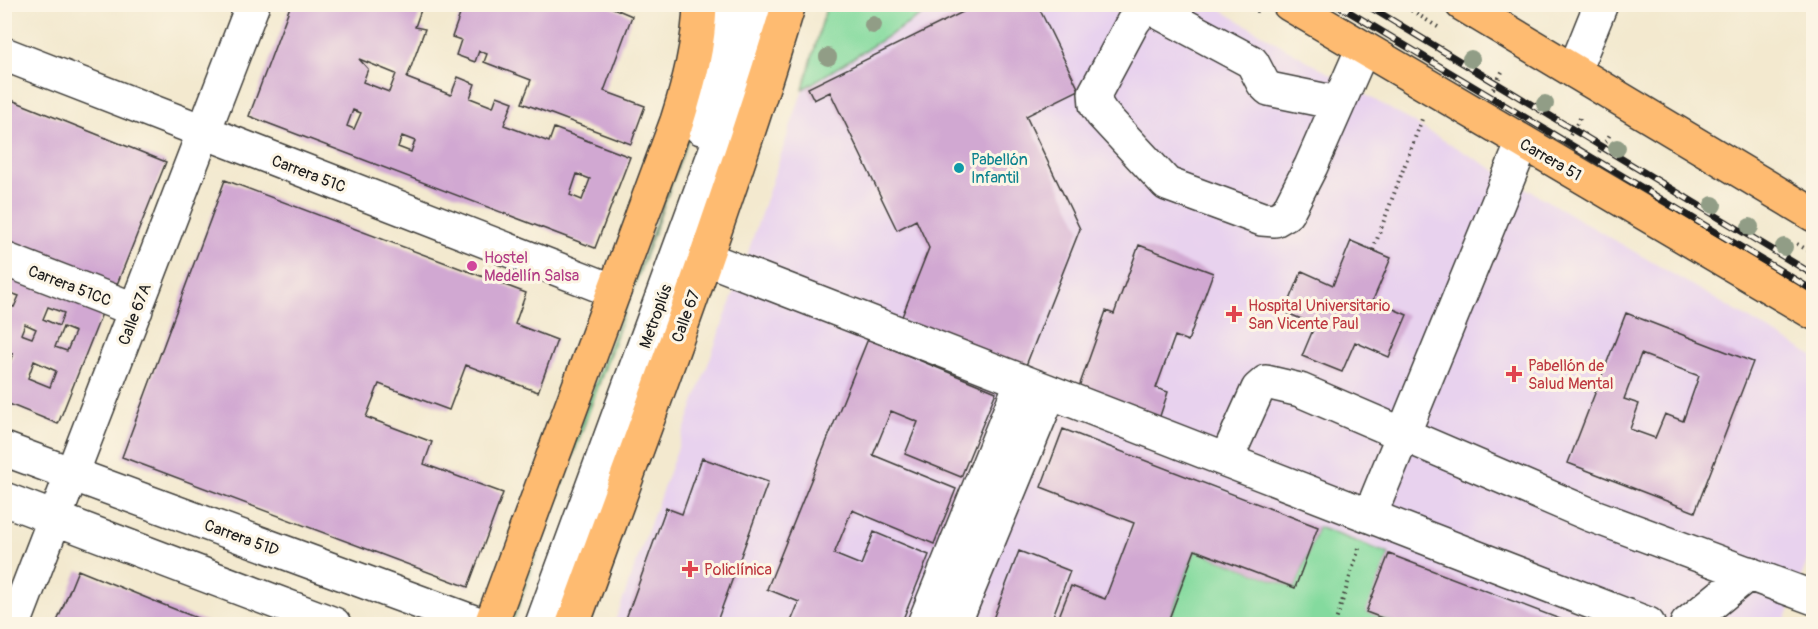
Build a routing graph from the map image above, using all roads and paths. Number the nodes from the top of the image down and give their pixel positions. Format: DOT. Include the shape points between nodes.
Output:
graph roads {
  1 [pos="253,4"];
  2 [pos="700,4"];
  3 [pos="727,4"];
  4 [pos="761,4"];
  5 [pos="789,4"];
  6 [pos="1289,4"];
  7 [pos="1462,4"];
  8 [pos="1601,4"];
  9 [pos="1363,48"];
  10 [pos="4,54"];
  11 [pos="1574,71"];
  12 [pos="1337,104"];
  13 [pos="1426,110"];
  14 [pos="1582,115"];
  15 [pos="1572,131"];
  16 [pos="204,132"];
  17 [pos="1611,132"];
  18 [pos="1523,142"];
  19 [pos="1602,148"];
  20 [pos="1814,215"];
  21 [pos="1373,250"];
  22 [pos="705,258"];
  23 [pos="4,259"];
  24 [pos="614,291"];
  25 [pos="136,310"];
  26 [pos="1813,312"];
  27 [pos="1036,387"];
  28 [pos="1403,435"];
  29 [pos="4,449"];
  30 [pos="1226,460"];
  31 [pos="72,474"];
  32 [pos="4,499"];
  33 [pos="1370,515"];
  34 [pos="55,520"];
  35 [pos="1749,573"];
  36 [pos="1814,598"];
  37 [pos="14,624"];
  38 [pos="334,624"];
  39 [pos="479,624"];
  40 [pos="491,624"];
  41 [pos="522,624"];
  42 [pos="542,624"];
  43 [pos="573,624"];
  44 [pos="924,624"];
  45 [pos="954,624"];
  46 [pos="1335,624"];
  47 [pos="1648,624"];
  48 [pos="1687,624"];
  1 -- 16 [label="street, Calle 67A"];
  2 -- 24 [label="main road" via="687,89"];
  3 -- 41 [label="street, Metroplús" via="718,73 703,123"];
  4 -- 42 [label="street, Metroplús" via="733,103"];
  5 -- 22 [label="main road, Calle 67"];
  6 -- 9 [label="main road, Carrera 51"];
  7 -- 11 [label="main road"];
  8 -- 11 [label="street"];
  9 -- 12 [label="street"];
  9 -- 18 [label="main road, Carrera 51"];
  10 -- 16 [label="street, Carrera 51C"];
  11 -- 20 [label="main road"];
  12 -- 12 [label="street" via="1287,213 1268,220 1167,184 1102,114 1095,93 1133,22 1141,11 1151,8 1252,62 1269,89"];
  13 -- 21 [label="path"];
  14 -- 15 [label="path"];
  16 -- 24 [label="street, Carrera 51C"];
  16 -- 25 [label="street, Calle 67A"];
  17 -- 19 [label="path"];
  18 -- 26 [label="main road, Carrera 51"];
  18 -- 28 [label="street"];
  22 -- 27 [label="street"];
  22 -- 43 [label="main road, Calle 67"];
  23 -- 25 [label="street, Carrera 51CC"];
  24 -- 40 [label="main road"];
  25 -- 31 [label="street, Calle 67A"];
  27 -- 30 [label="street"];
  27 -- 44 [label="street"];
  27 -- 45 [label="street"];
  28 -- 30 [label="street" via="1300,390 1266,382 1258,389"];
  28 -- 33 [label="street"];
  28 -- 35 [label="street" via="1600,519"];
  29 -- 31 [label="street, Carrera 51D"];
  30 -- 33 [label="street"];
  31 -- 34 [label="street, Calle 67A"];
  31 -- 39 [label="street, Carrera 51D"];
  32 -- 34 [label="street"];
  33 -- 46 [label="path"];
  33 -- 47 [label="street"];
  34 -- 37 [label="street, Calle 67A"];
  34 -- 38 [label="street"];
  35 -- 36 [label="street"];
  35 -- 48 [label="street"];
}
